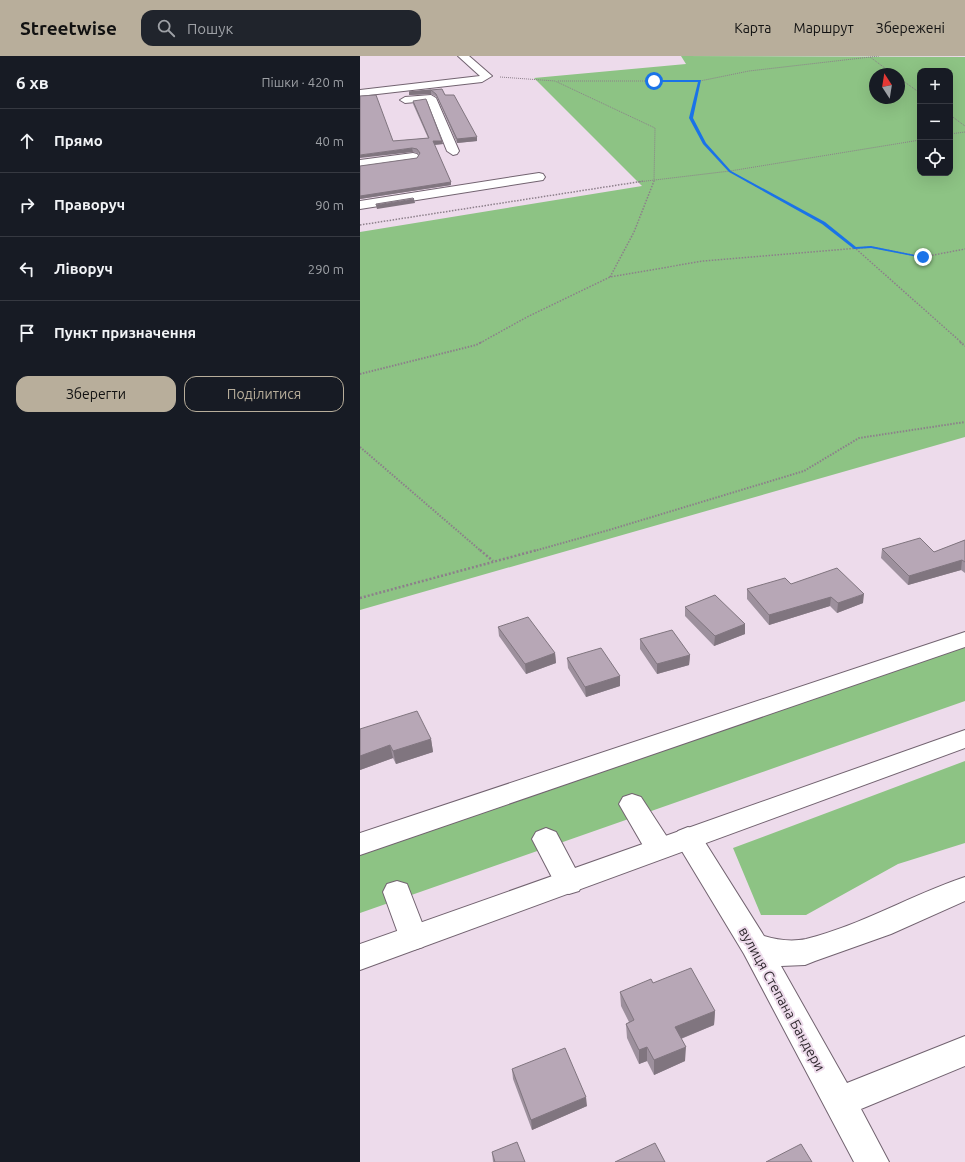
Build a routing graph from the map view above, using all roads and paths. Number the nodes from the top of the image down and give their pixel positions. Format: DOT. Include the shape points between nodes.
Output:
graph roads {
  1 [pos="463,56"];
  2 [pos="879,56"];
  3 [pos="869,57"];
  4 [pos="885,68"];
  5 [pos="487,76"];
  6 [pos="555,81"];
  7 [pos="700,81"];
  8 [pos="905,83"];
  9 [pos="917,92"];
  10 [pos="362,93"];
  11 [pos="445,96"];
  12 [pos="431,98"];
  13 [pos="378,102"];
  14 [pos="360,104"];
  15 [pos="953,117"];
  16 [pos="965,126"];
  17 [pos="965,132"];
  18 [pos="953,134"];
  19 [pos="917,141"];
  20 [pos="453,151"];
  21 [pos="412,157"];
  22 [pos="360,164"];
  23 [pos="730,172"];
  24 [pos="539,177"];
  25 [pos="655,179"];
  26 [pos="360,205"];
  27 [pos="360,225"];
  28 [pos="855,248"];
  29 [pos="965,249"];
  30 [pos="610,278"];
  31 [pos="965,346"];
  32 [pos="360,374"];
  33 [pos="965,422"];
  34 [pos="360,447"];
  35 [pos="494,562"];
  36 [pos="360,598"];
  37 [pos="965,640"];
  38 [pos="965,738"];
  39 [pos="632,804"];
  40 [pos="688,838"];
  41 [pos="546,840"];
  42 [pos="360,844"];
  43 [pos="659,848"];
  44 [pos="568,883"];
  45 [pos="965,888"];
  46 [pos="397,892"];
  47 [pos="413,938"];
  48 [pos="754,945"];
  49 [pos="360,957"];
  50 [pos="965,1051"];
  51 [pos="839,1102"];
  52 [pos="872,1162"];
  1 -- 5 [label="main road"];
  2 -- 3 [label="path"];
  3 -- 4 [label="path"];
  3 -- 7 [label="path" via="749,72"];
  5 -- 6 [label="path"];
  5 -- 10 [label="main road" via="482,79"];
  6 -- 7 [label="path"];
  6 -- 25 [label="path" via="655,128"];
  7 -- 23 [label="path" via="691,118 705,143"];
  8 -- 9 [label="path"];
  10 -- 13 [label="main road" via="370,101"];
  11 -- 12 [label="main road"];
  12 -- 13 [label="main road"];
  12 -- 20 [label="main road"];
  13 -- 14 [label="main road"];
  15 -- 16 [label="path"];
  17 -- 18 [label="path"];
  19 -- 23 [label="path"];
  21 -- 22 [label="main road"];
  23 -- 25 [label="path"];
  23 -- 28 [label="path" via="823,223"];
  24 -- 26 [label="main road"];
  25 -- 27 [label="path"];
  25 -- 30 [label="path" via="634,232"];
  28 -- 29 [label="path" via="871,247 923,257"];
  28 -- 30 [label="path" via="703,262"];
  28 -- 31 [label="path"];
  30 -- 32 [label="path" via="527,317 476,345"];
  33 -- 35 [label="path" via="859,438 804,471"];
  34 -- 35 [label="path"];
  35 -- 36 [label="path"];
  37 -- 42 [label="main road"];
  38 -- 40 [label="main road"];
  39 -- 43 [label="main road"];
  40 -- 43 [label="main road"];
  40 -- 48 [label="main road, вулиця Степана Бандери"];
  41 -- 44 [label="main road"];
  43 -- 44 [label="main road"];
  44 -- 47 [label="main road"];
  45 -- 48 [label="main road" via="881,925 805,952 779,953"];
  46 -- 47 [label="main road"];
  47 -- 49 [label="main road"];
  48 -- 51 [label="main road, вулиця Степана Бандери"];
  50 -- 51 [label="main road"];
  51 -- 52 [label="main road, вулиця Степана Бандери"];
}
